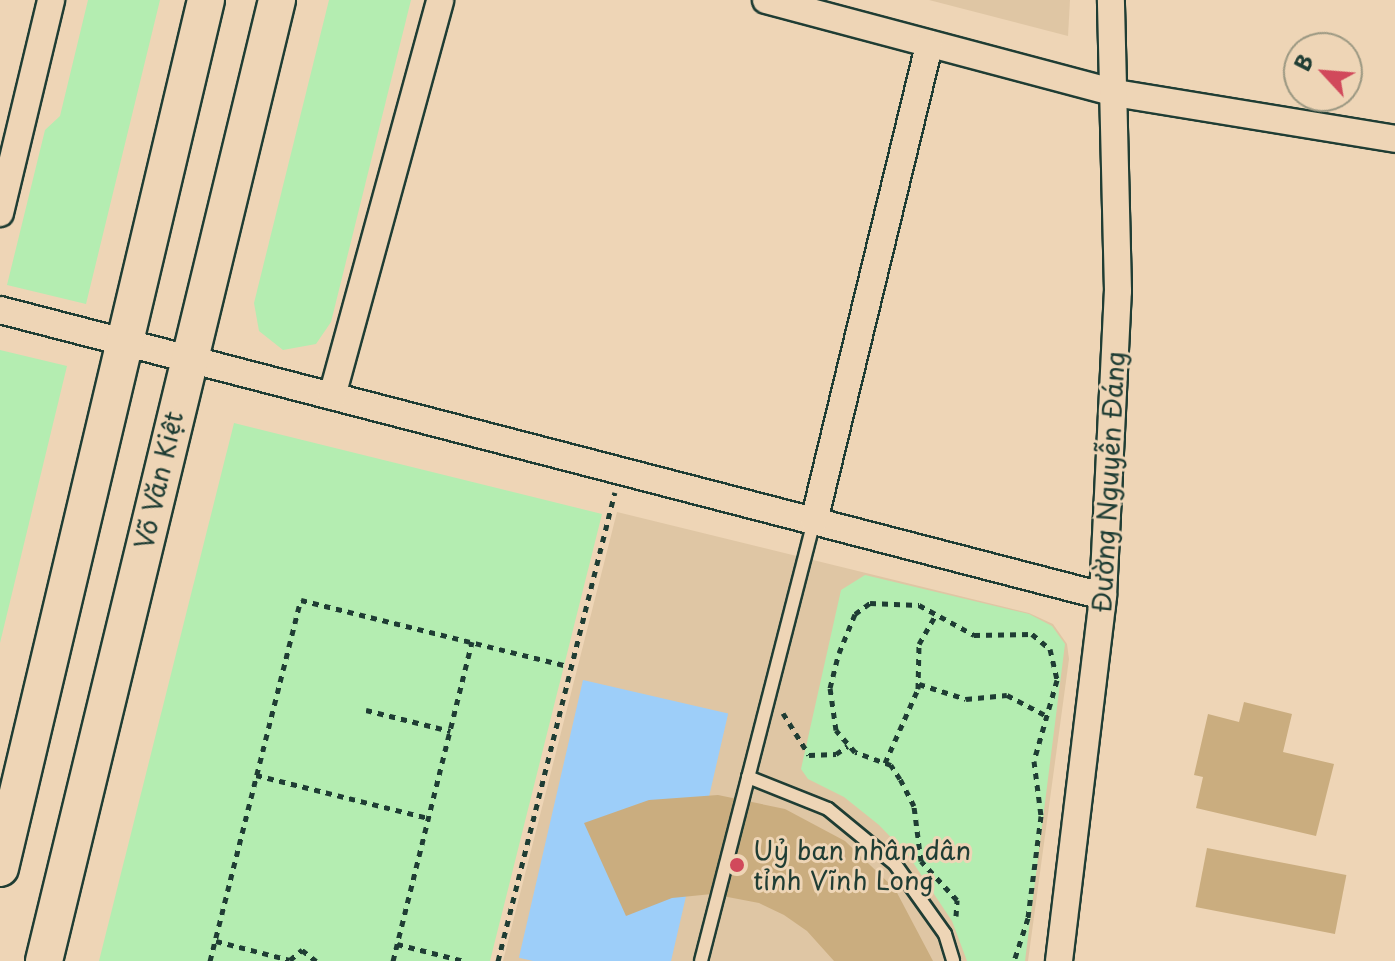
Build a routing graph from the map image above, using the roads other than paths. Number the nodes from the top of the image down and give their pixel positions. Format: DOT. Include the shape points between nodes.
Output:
graph roads {
  1 [pos="51,0"];
  2 [pos="206,0"];
  3 [pos="277,0"];
  4 [pos="440,0"];
  5 [pos="766,0"];
  6 [pos="1111,0"];
  7 [pos="929,44"];
  8 [pos="1115,93"];
  9 [pos="1395,139"];
  10 [pos="0,213"];
  11 [pos="0,310"];
  12 [pos="124,342"];
  13 [pos="187,358"];
  14 [pos="332,396"];
  15 [pos="814,521"];
  16 [pos="1103,596"];
  17 [pos="748,777"];
  18 [pos="0,868"];
  19 [pos="44,961"];
  20 [pos="701,961"];
  21 [pos="953,961"];
  22 [pos="1059,961"];
  1 -- 10 [label="street"];
  2 -- 12 [label="main road"];
  3 -- 13 [label="main road, Võ Văn Kiệt"];
  4 -- 14 [label="street"];
  5 -- 7 [label="street"];
  6 -- 8 [label="street, Đường Nguyễn Đáng"];
  7 -- 8 [label="street"];
  7 -- 15 [label="street"];
  8 -- 9 [label="street"];
  8 -- 16 [label="street, Đường Nguyễn Đáng" via="1118,291"];
  11 -- 12 [label="street"];
  12 -- 13 [label="street"];
  12 -- 18 [label="main road"];
  13 -- 14 [label="street"];
  13 -- 19 [label="main road, Võ Văn Kiệt"];
  14 -- 15 [label="street"];
  15 -- 16 [label="street"];
  15 -- 17 [label="lane"];
  16 -- 22 [label="street, Đường Nguyễn Đáng"];
  17 -- 20 [label="lane"];
  17 -- 21 [label="lane" via="828,809 895,864 946,940"];
}
